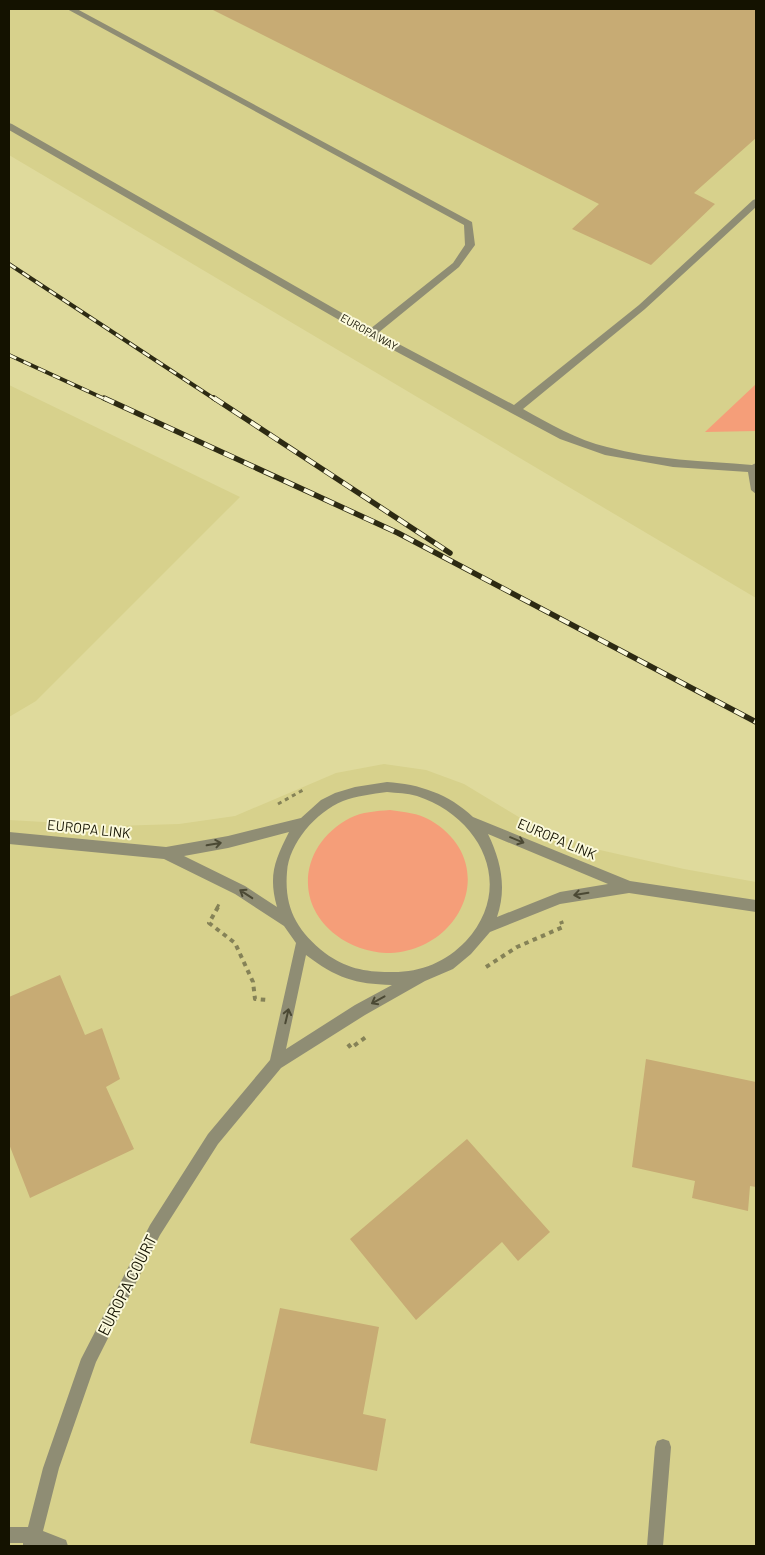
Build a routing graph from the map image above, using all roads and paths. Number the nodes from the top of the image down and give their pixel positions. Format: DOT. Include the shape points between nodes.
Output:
graph roads {
  1 [pos="71,9"];
  2 [pos="9,126"];
  3 [pos="756,202"];
  4 [pos="371,334"];
  5 [pos="514,410"];
  6 [pos="756,468"];
  7 [pos="756,490"];
  8 [pos="312,786"];
  9 [pos="271,808"];
  10 [pos="472,822"];
  11 [pos="302,823"];
  12 [pos="9,838"];
  13 [pos="166,853"];
  14 [pos="228,884"];
  15 [pos="629,887"];
  16 [pos="756,906"];
  17 [pos="287,921"];
  18 [pos="486,927"];
  19 [pos="302,944"];
  20 [pos="420,977"];
  21 [pos="291,1001"];
  22 [pos="276,1063"];
  23 [pos="663,1447"];
  24 [pos="9,1536"];
  25 [pos="33,1541"];
  26 [pos="60,1546"];
  27 [pos="655,1546"];
  1 -- 4 [label="street" via="469,224 470,245 456,264"];
  2 -- 4 [label="street, EUROPA WAY"];
  3 -- 5 [label="street" via="642,307"];
  4 -- 5 [label="street, EUROPA WAY"];
  5 -- 6 [label="street, EUROPA WAY" via="564,436 605,451 673,462"];
  6 -- 7 [label="street, EUROPA WAY" via="753,480"];
  8 -- 9 [label="path"];
  10 -- 11 [label="street" via="448,803 418,791 386,787 355,791 326,804"];
  10 -- 15 [label="street, EUROPA LINK, one-way"];
  10 -- 18 [label="street" via="488,845 497,872 496,900"];
  13 -- 11 [label="street, EUROPA LINK, one-way" via="228,842"];
  11 -- 17 [label="street" via="288,845 279,870 279,896"];
  12 -- 13 [label="street, EUROPA LINK"];
  13 -- 14 [label="street, EUROPA LINK"];
  17 -- 14 [label="street, EUROPA LINK, one-way"];
  14 -- 21 [label="path" via="209,923 235,943 252,982 255,999"];
  15 -- 16 [label="street, EUROPA LINK"];
  15 -- 18 [label="street, EUROPA LINK, one-way" via="560,898"];
  17 -- 19 [label="street"];
  18 -- 20 [label="street" via="470,948 448,966"];
  19 -- 20 [label="street" via="326,964 355,977 388,981"];
  19 -- 21 [label="street, EUROPA COURT"];
  20 -- 22 [label="street, EUROPA COURT, one-way"];
  22 -- 21 [label="street, EUROPA COURT, one-way"];
  22 -- 25 [label="street, EUROPA COURT" via="213,1139 151,1239 89,1360 51,1468"];
  23 -- 27 [label="street"];
  24 -- 25 [label="street"];
  25 -- 26 [label="street"];
}
